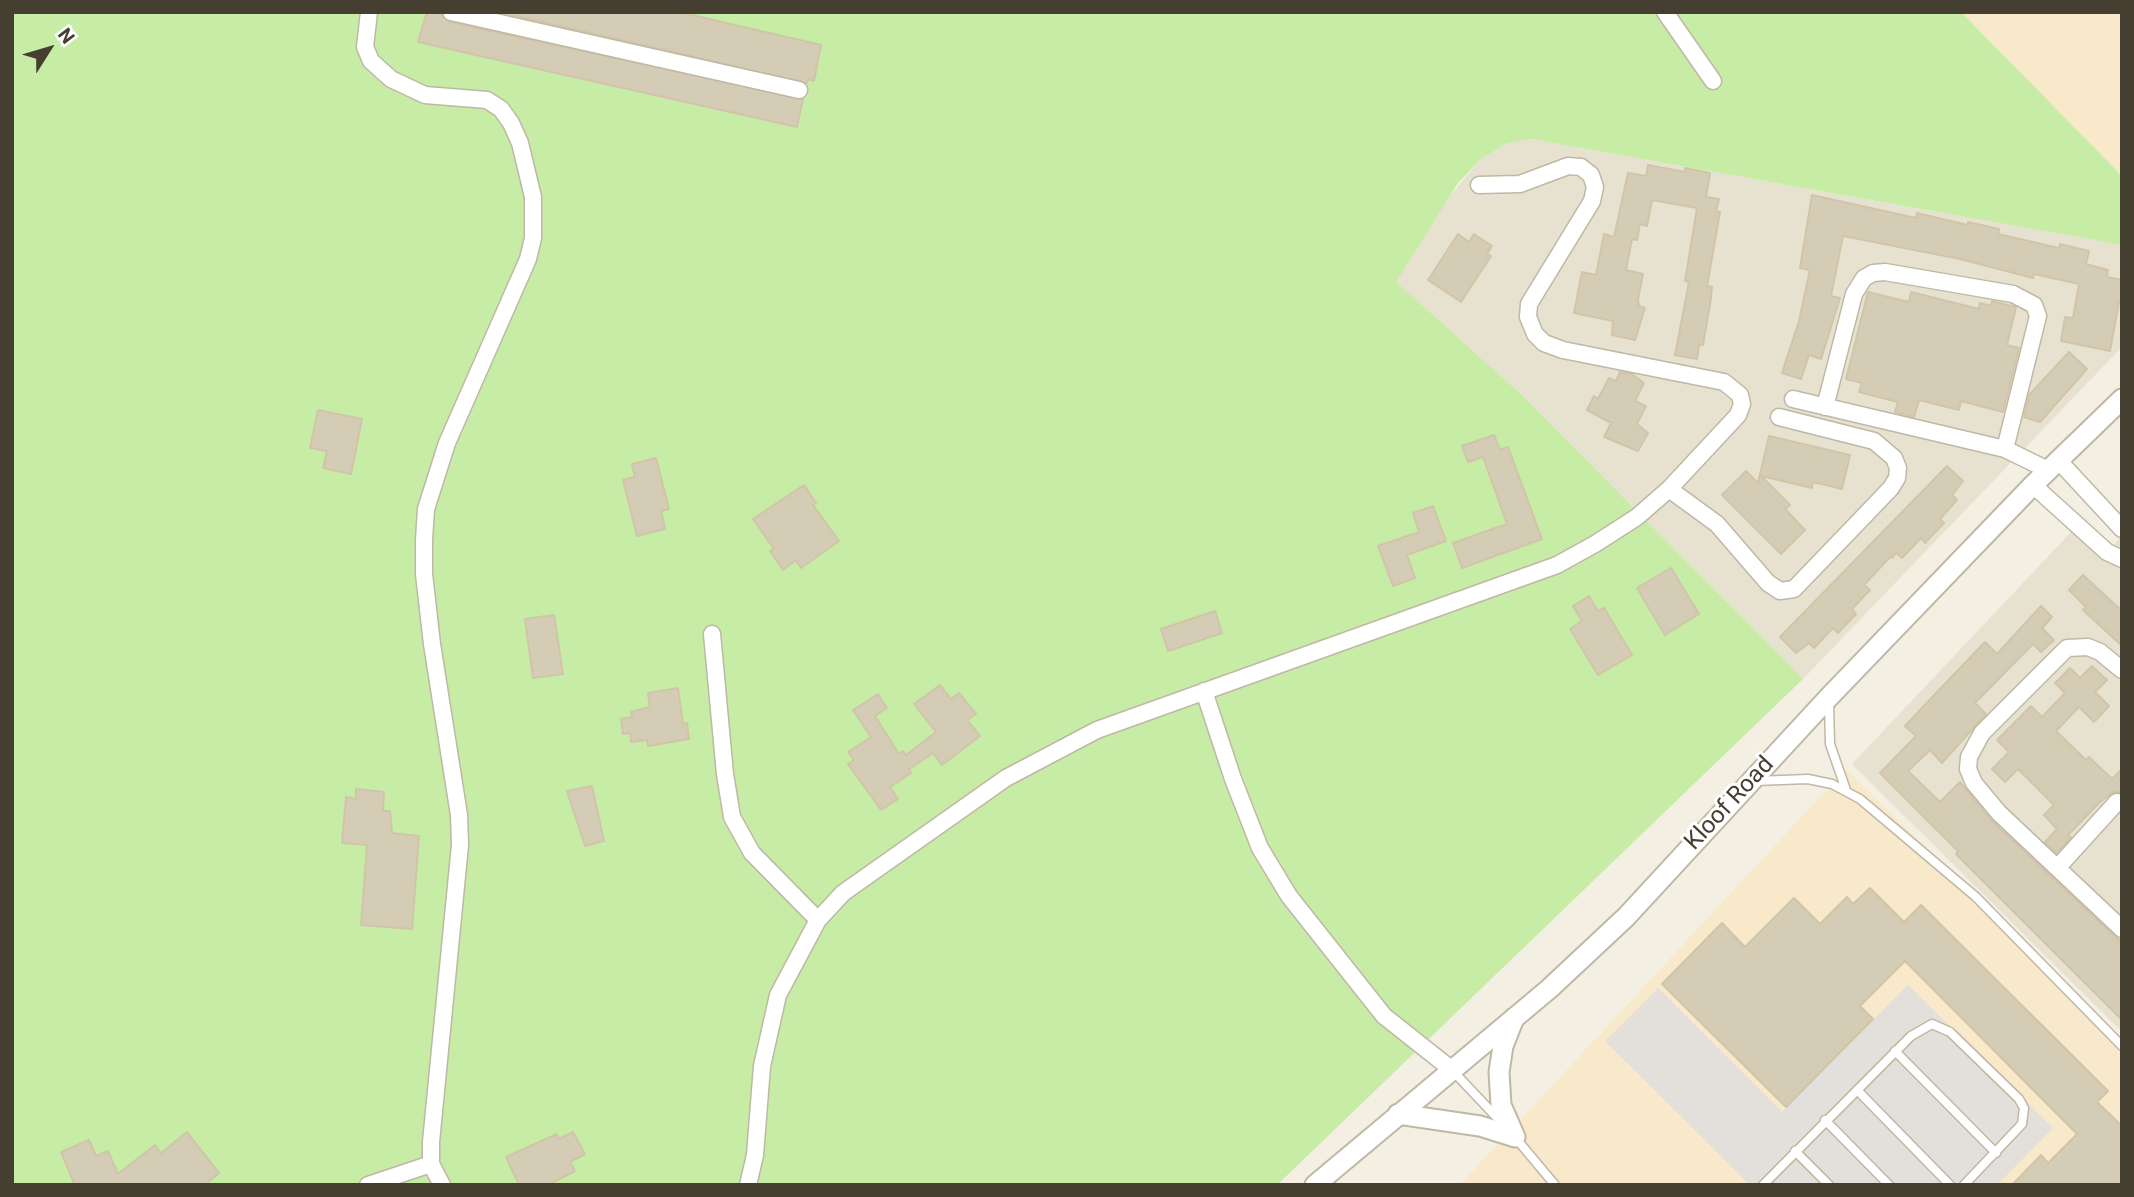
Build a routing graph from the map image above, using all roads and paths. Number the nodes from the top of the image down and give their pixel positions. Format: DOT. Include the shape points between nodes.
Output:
graph roads {
  1 [pos="369,12"];
  2 [pos="451,12"];
  3 [pos="1665,12"];
  4 [pos="1713,81"];
  5 [pos="799,90"];
  6 [pos="1479,185"];
  7 [pos="1793,399"];
  8 [pos="2122,399"];
  9 [pos="1825,407"];
  10 [pos="1779,417"];
  11 [pos="2004,449"];
  12 [pos="2053,465"];
  13 [pos="2033,485"];
  14 [pos="1669,489"];
  15 [pos="2122,529"];
  16 [pos="2122,559"];
  17 [pos="712,634"];
  18 [pos="2122,670"];
  19 [pos="1204,691"];
  20 [pos="1830,696"];
  21 [pos="1751,781"];
  22 [pos="1846,790"];
  23 [pos="2117,802"];
  24 [pos="2058,867"];
  25 [pos="818,920"];
  26 [pos="2122,929"];
  27 [pos="1514,1017"];
  28 [pos="2122,1046"];
  29 [pos="1895,1051"];
  30 [pos="1451,1069"];
  31 [pos="1857,1090"];
  32 [pos="1398,1114"];
  33 [pos="1825,1120"];
  34 [pos="1515,1137"];
  35 [pos="1795,1151"];
  36 [pos="1996,1153"];
  37 [pos="431,1164"];
  38 [pos="1828,1184"];
  39 [pos="368,1185"];
  40 [pos="442,1185"];
  41 [pos="748,1185"];
  42 [pos="1315,1185"];
  43 [pos="1555,1185"];
  44 [pos="1763,1185"];
  45 [pos="1889,1185"];
  46 [pos="1950,1185"];
  47 [pos="1964,1185"];
  1 -- 37 [label="street" via="365,47 371,61 390,79 425,95 487,100 500,109 520,144 533,197 528,259 447,443 426,509 424,574 455,779 460,845"];
  2 -- 5 [label="street"];
  3 -- 4 [label="street"];
  6 -- 14 [label="street" via="1520,184 1568,166 1581,167 1591,176 1595,187 1592,201 1529,304 1528,317 1544,343 1724,382 1740,395 1738,415"];
  7 -- 9 [label="street"];
  8 -- 12 [label="street, Kloof Road"];
  9 -- 11 [label="street"];
  9 -- 11 [label="street" via="1854,294 1864,278 1885,272 2013,294 2034,305 2038,316"];
  10 -- 14 [label="street" via="1874,441 1894,458 1898,468 1891,488 1794,589 1780,591 1768,583 1717,524"];
  11 -- 12 [label="street"];
  12 -- 13 [label="street, Kloof Road"];
  12 -- 15 [label="street"];
  13 -- 16 [label="street" via="2107,552"];
  13 -- 20 [label="street, Kloof Road"];
  14 -- 19 [label="street" via="1637,517 1557,565"];
  17 -- 25 [label="street" via="732,817 752,853"];
  18 -- 24 [label="street" via="2088,647 2067,648 1982,733 1969,757 1974,783 1999,813"];
  19 -- 25 [label="street" via="1097,730 1006,778 853,884"];
  19 -- 30 [label="street" via="1260,848 1289,896 1384,1016"];
  20 -- 21 [label="street, Kloof Road"];
  20 -- 22 [label="lane" via="1830,744"];
  21 -- 22 [label="lane" via="1808,779"];
  21 -- 27 [label="street, Kloof Road" via="1626,917"];
  22 -- 28 [label="lane" via="1976,897"];
  23 -- 24 [label="street"];
  24 -- 26 [label="street"];
  25 -- 41 [label="street" via="778,995 762,1066"];
  27 -- 30 [label="street, Kloof Road"];
  27 -- 34 [label="street" via="1499,1072 1501,1105"];
  29 -- 31 [label="lane"];
  29 -- 36 [label="lane"];
  29 -- 36 [label="lane" via="1922,1028 1940,1026 2019,1098 2025,1117"];
  30 -- 32 [label="street, Kloof Road"];
  30 -- 34 [label="lane"];
  31 -- 33 [label="lane"];
  31 -- 46 [label="lane"];
  32 -- 34 [label="street" via="1469,1124"];
  32 -- 42 [label="street, Kloof Road"];
  33 -- 35 [label="lane"];
  33 -- 45 [label="lane"];
  34 -- 43 [label="lane"];
  35 -- 38 [label="lane"];
  35 -- 44 [label="lane"];
  36 -- 47 [label="lane"];
  37 -- 39 [label="street"];
  37 -- 40 [label="street"];
}
